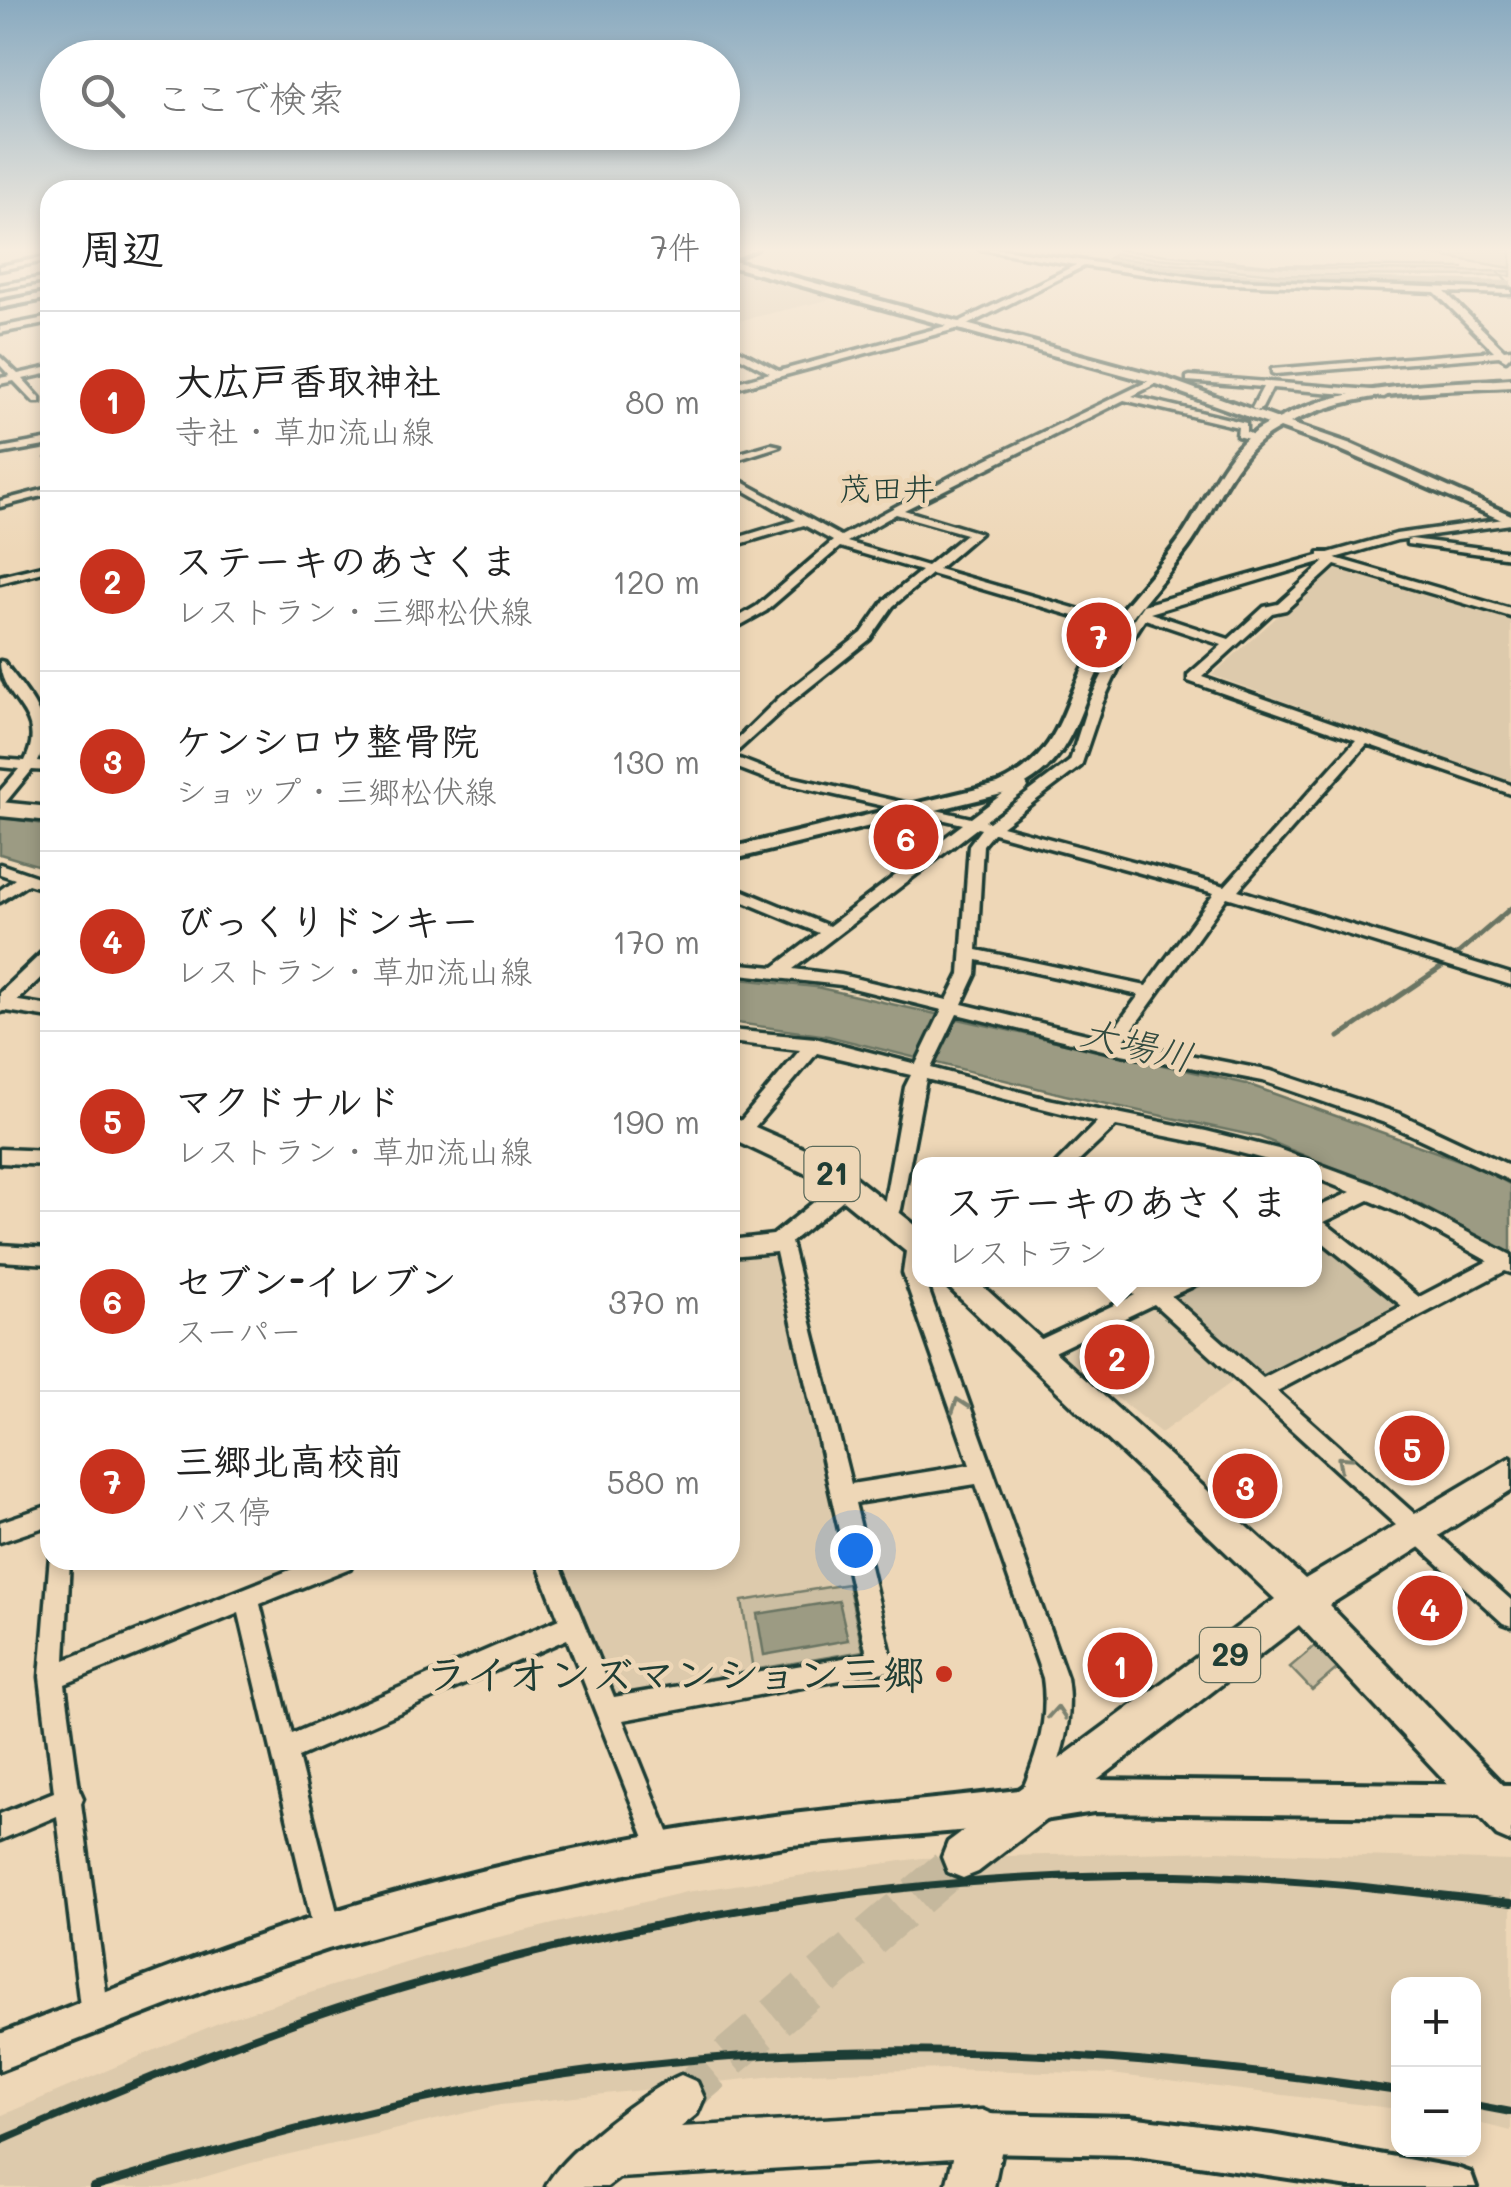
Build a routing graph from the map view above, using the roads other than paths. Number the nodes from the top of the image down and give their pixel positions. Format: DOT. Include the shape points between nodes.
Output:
graph roads {
  1 [pos="862,351"];
  2 [pos="1060,351"];
  3 [pos="1072,351"];
  4 [pos="740,353"];
  5 [pos="1506,353"];
  6 [pos="0,360"];
  7 [pos="1511,361"];
  8 [pos="1374,364"];
  9 [pos="1276,371"];
  10 [pos="40,372"];
  11 [pos="778,374"];
  12 [pos="16,378"];
  13 [pos="1190,379"];
  14 [pos="1158,380"];
  15 [pos="0,381"];
  16 [pos="1511,383"];
  17 [pos="740,384"];
  18 [pos="1267,387"];
  19 [pos="1392,393"];
  20 [pos="1123,397"];
  21 [pos="37,400"];
  22 [pos="1256,408"];
  23 [pos="1286,422"];
  24 [pos="1256,438"];
  25 [pos="40,444"];
  26 [pos="775,446"];
  27 [pos="0,450"];
  28 [pos="740,455"];
  29 [pos="740,484"];
  30 [pos="40,494"];
  31 [pos="0,504"];
  32 [pos="894,510"];
  33 [pos="1511,512"];
  34 [pos="806,520"];
  35 [pos="1511,520"];
  36 [pos="1396,537"];
  37 [pos="740,541"];
  38 [pos="840,542"];
  39 [pos="1511,555"];
  40 [pos="1328,559"];
  41 [pos="40,570"];
  42 [pos="929,570"];
  43 [pos="0,580"];
  44 [pos="1511,612"];
  45 [pos="1127,616"];
  46 [pos="740,623"];
  47 [pos="1231,644"];
  48 [pos="1,668"];
  49 [pos="1076,701"];
  50 [pos="1095,704"];
  51 [pos="1365,738"];
  52 [pos="740,746"];
  53 [pos="740,761"];
  54 [pos="0,764"];
  55 [pos="33,765"];
  56 [pos="40,766"];
  57 [pos="1020,783"];
  58 [pos="1511,790"];
  59 [pos="0,800"];
  60 [pos="0,809"];
  61 [pos="915,810"];
  62 [pos="40,813"];
  63 [pos="978,825"];
  64 [pos="740,852"];
  65 [pos="0,870"];
  66 [pos="28,877"];
  67 [pos="40,882"];
  68 [pos="1226,892"];
  69 [pos="740,894"];
  70 [pos="0,897"];
  71 [pos="830,932"];
  72 [pos="969,953"];
  73 [pos="40,966"];
  74 [pos="740,968"];
  75 [pos="780,970"];
  76 [pos="1511,980"];
  77 [pos="1150,992"];
  78 [pos="0,1004"];
  79 [pos="952,1007"];
  80 [pos="40,1010"];
  81 [pos="740,1037"];
  82 [pos="815,1044"];
  83 [pos="1111,1046"];
  84 [pos="921,1070"];
  85 [pos="1111,1120"];
  86 [pos="740,1124"];
  87 [pos="740,1130"];
  88 [pos="0,1156"];
  89 [pos="1072,1157"];
  90 [pos="1278,1157"];
  91 [pos="40,1158"];
  92 [pos="911,1164"];
  93 [pos="1322,1172"];
  94 [pos="1511,1174"];
  95 [pos="847,1186"];
  96 [pos="1371,1191"];
  97 [pos="884,1215"];
  98 [pos="1322,1217"];
  99 [pos="1322,1228"];
  100 [pos="912,1240"];
  101 [pos="778,1242"];
  102 [pos="740,1247"];
  103 [pos="0,1253"];
  104 [pos="40,1255"];
  105 [pos="1508,1263"];
  106 [pos="918,1287"];
  107 [pos="964,1287"];
  108 [pos="1140,1287"];
  109 [pos="1171,1287"];
  110 [pos="1154,1295"];
  111 [pos="1418,1307"];
  112 [pos="1036,1351"];
  113 [pos="1261,1389"];
  114 [pos="1511,1472"];
  115 [pos="982,1473"];
  116 [pos="843,1495"];
  117 [pos="40,1518"];
  118 [pos="1415,1528"];
  119 [pos="0,1532"];
  120 [pos="58,1570"];
  121 [pos="317,1570"];
  122 [pos="551,1570"];
  123 [pos="247,1598"];
  124 [pos="1302,1602"];
  125 [pos="1511,1615"];
  126 [pos="573,1625"];
  127 [pos="52,1677"];
  128 [pos="607,1710"];
  129 [pos="284,1750"];
  130 [pos="70,1798"];
  131 [pos="1029,1805"];
  132 [pos="1504,1808"];
  133 [pos="0,1827"];
  134 [pos="662,1849"];
  135 [pos="963,1857"];
  136 [pos="328,1932"];
  137 [pos="95,2014"];
  138 [pos="0,2052"];
  139 [pos="681,2098"];
  140 [pos="982,2133"];
  141 [pos="607,2155"];
  142 [pos="570,2187"];
  143 [pos="970,2187"];
  144 [pos="1458,2187"];
  1 -- 11 [label="street"];
  2 -- 14 [label="street"];
  3 -- 22 [label="street"];
  4 -- 11 [label="street"];
  5 -- 7 [label="street"];
  5 -- 8 [label="street"];
  6 -- 12 [label="street"];
  8 -- 9 [label="street"];
  8 -- 19 [label="street"];
  10 -- 12 [label="street"];
  11 -- 17 [label="street"];
  12 -- 15 [label="street"];
  12 -- 21 [label="street"];
  13 -- 18 [label="street"];
  14 -- 20 [label="street"];
  14 -- 23 [label="street"];
  16 -- 19 [label="street"];
  18 -- 19 [label="street"];
  18 -- 22 [label="street"];
  19 -- 23 [label="street"];
  20 -- 24 [label="street" via="1243,425 1240,434"];
  20 -- 32 [label="street"];
  22 -- 23 [label="street"];
  23 -- 24 [label="street"];
  23 -- 33 [label="street"];
  23 -- 35 [label="street"];
  24 -- 45 [label="street"];
  25 -- 27 [label="street"];
  26 -- 28 [label="street"];
  29 -- 34 [label="street"];
  30 -- 31 [label="street"];
  32 -- 38 [label="street"];
  32 -- 42 [label="street" via="974,532"];
  34 -- 37 [label="street"];
  34 -- 38 [label="street"];
  35 -- 36 [label="street"];
  36 -- 39 [label="street"];
  36 -- 40 [label="street"];
  38 -- 42 [label="street"];
  38 -- 46 [label="street" via="789,590"];
  40 -- 44 [label="street"];
  40 -- 45 [label="street" via="1158,602"];
  40 -- 47 [label="street" via="1282,607 1268,610"];
  41 -- 43 [label="street"];
  42 -- 45 [label="street"];
  42 -- 52 [label="street" via="889,603 866,636"];
  45 -- 47 [label="street"];
  45 -- 49 [label="street"];
  45 -- 50 [label="street" via="1126,638"];
  47 -- 51 [label="street" via="1193,678"];
  48 -- 55 [label="street" via="39,726 40,753"];
  49 -- 50 [label="street"];
  49 -- 57 [label="street" via="1052,760"];
  50 -- 63 [label="street" via="1076,763"];
  51 -- 58 [label="street"];
  51 -- 68 [label="street"];
  53 -- 61 [label="street" via="774,777"];
  54 -- 55 [label="street"];
  55 -- 56 [label="street"];
  55 -- 59 [label="street"];
  57 -- 61 [label="street"];
  57 -- 63 [label="street"];
  60 -- 62 [label="main road"];
  61 -- 63 [label="street"];
  61 -- 64 [label="street"];
  63 -- 68 [label="street"];
  63 -- 71 [label="street"];
  63 -- 72 [label="street"];
  65 -- 66 [label="street"];
  66 -- 67 [label="street"];
  66 -- 70 [label="street"];
  68 -- 76 [label="street"];
  68 -- 77 [label="street"];
  69 -- 71 [label="street"];
  71 -- 75 [label="street"];
  72 -- 77 [label="street"];
  72 -- 79 [label="street" via="968,974"];
  73 -- 78 [label="street"];
  74 -- 75 [label="street"];
  75 -- 79 [label="street"];
  77 -- 83 [label="street"];
  78 -- 80 [label="street"];
  79 -- 83 [label="street"];
  79 -- 84 [label="street"];
  81 -- 82 [label="street"];
  82 -- 84 [label="street"];
  82 -- 86 [label="street"];
  83 -- 94 [label="street" via="1293,1082"];
  84 -- 85 [label="street"];
  84 -- 92 [label="street"];
  85 -- 89 [label="street"];
  85 -- 90 [label="street"];
  87 -- 95 [label="main road, 21" via="801,1155"];
  88 -- 91 [label="street"];
  92 -- 97 [label="street"];
  93 -- 96 [label="street"];
  95 -- 97 [label="main road, 21"];
  95 -- 101 [label="street"];
  96 -- 98 [label="street"];
  96 -- 105 [label="street"];
  97 -- 100 [label="main road, 21"];
  99 -- 111 [label="street"];
  101 -- 102 [label="street"];
  101 -- 116 [label="street" via="785,1248"];
  103 -- 104 [label="street"];
  105 -- 111 [label="street"];
  115 -- 106 [label="street, one-way"];
  107 -- 112 [label="main road"];
  108 -- 110 [label="street"];
  109 -- 110 [label="street"];
  110 -- 112 [label="street"];
  110 -- 113 [label="street"];
  111 -- 113 [label="street"];
  112 -- 124 [label="main road"];
  118 -- 113 [label="street, one-way"];
  114 -- 118 [label="main road, 29"];
  115 -- 116 [label="street"];
  131 -- 115 [label="street, one-way" via="1052,1752 1059,1698"];
  116 -- 128 [label="street" via="881,1663"];
  117 -- 119 [label="street"];
  118 -- 124 [label="main road, 29"];
  118 -- 125 [label="street"];
  120 -- 127 [label="street"];
  121 -- 123 [label="street"];
  122 -- 126 [label="street"];
  123 -- 127 [label="street"];
  123 -- 129 [label="street"];
  124 -- 131 [label="main road, 29"];
  124 -- 132 [label="main road"];
  126 -- 128 [label="street"];
  126 -- 129 [label="street"];
  127 -- 130 [label="street"];
  128 -- 134 [label="street"];
  129 -- 136 [label="street"];
  130 -- 133 [label="street"];
  130 -- 137 [label="street"];
  131 -- 132 [label="street" via="1130,1794"];
  131 -- 134 [label="street" via="791,1828"];
  131 -- 135 [label="main road, 29"];
  134 -- 136 [label="street"];
  136 -- 137 [label="street"];
  137 -- 138 [label="street"];
  139 -- 141 [label="main road"];
  140 -- 141 [label="main road"];
  140 -- 143 [label="main road"];
  140 -- 144 [label="street" via="1130,2136"];
  141 -- 142 [label="main road"];
}
